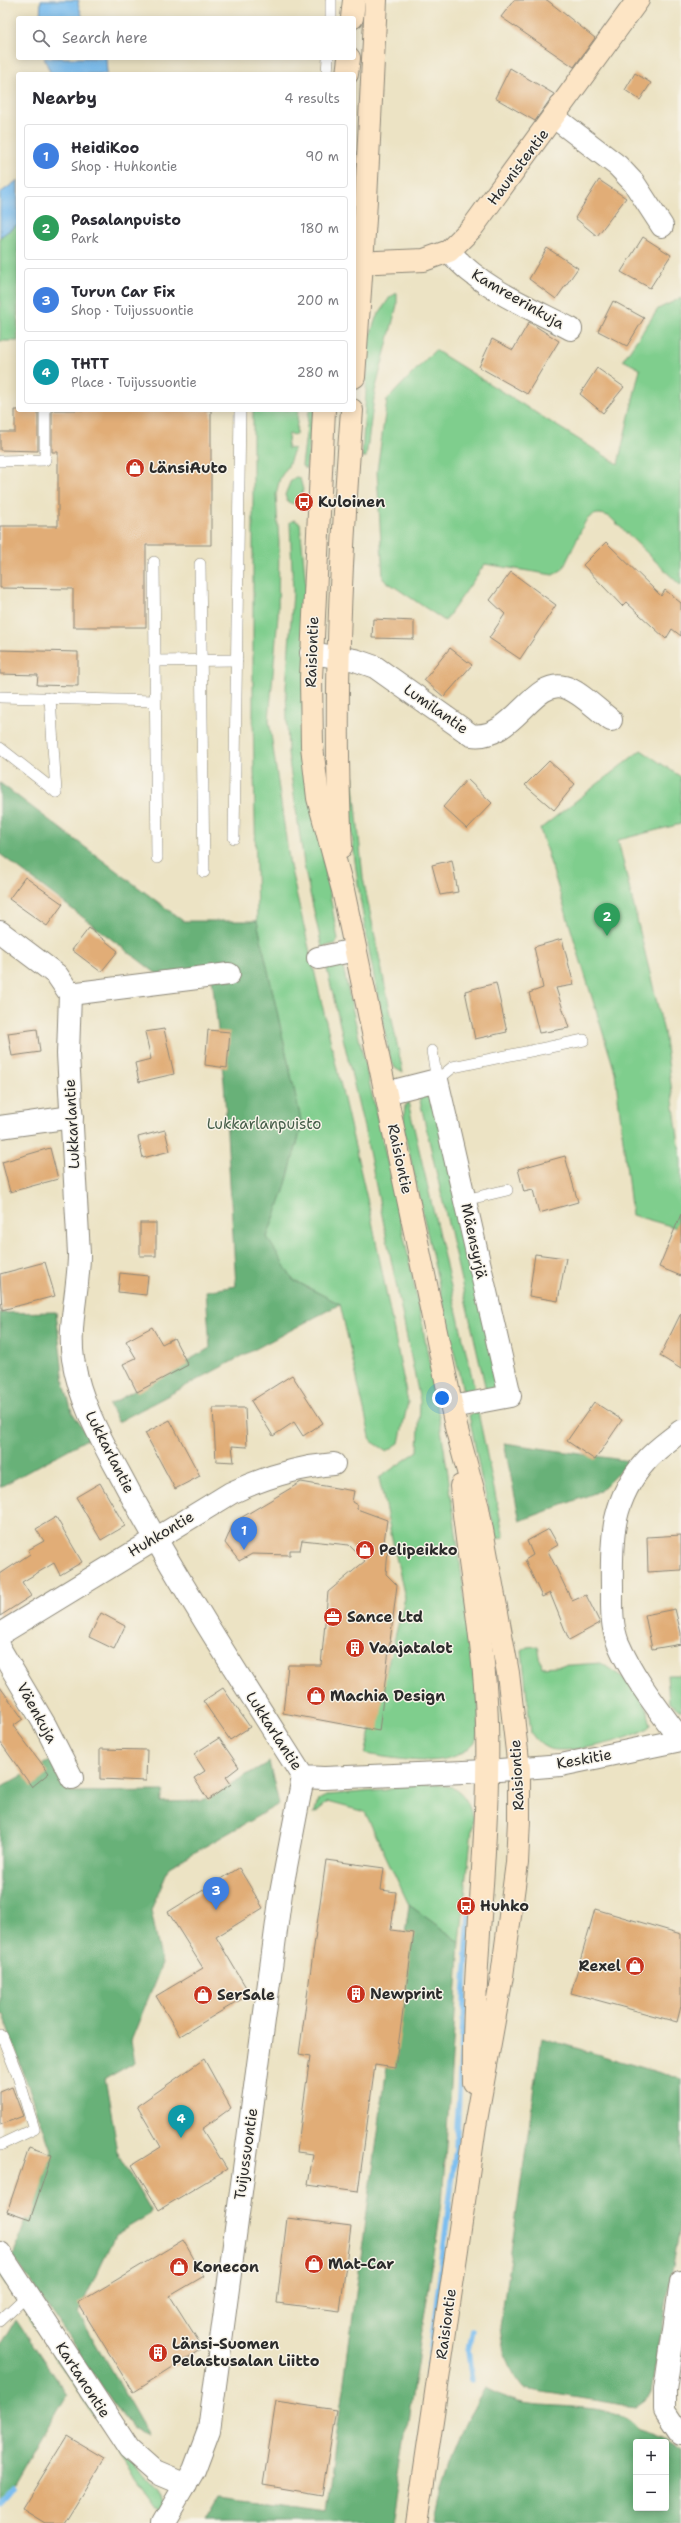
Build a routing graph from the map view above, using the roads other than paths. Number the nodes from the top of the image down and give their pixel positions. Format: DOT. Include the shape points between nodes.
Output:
graph roads {
  1 [pos="331,0"];
  2 [pos="354,0"];
  3 [pos="376,0"];
  4 [pos="638,0"];
  5 [pos="330,16"];
  6 [pos="352,16"];
  7 [pos="328,60"];
  8 [pos="348,60"];
  9 [pos="327,72"];
  10 [pos="347,72"];
  11 [pos="554,118"];
  12 [pos="662,226"];
  13 [pos="450,251"];
  14 [pos="358,263"];
  15 [pos="356,320"];
  16 [pos="570,330"];
  17 [pos="45,412"];
  18 [pos="240,412"];
  19 [pos="324,412"];
  20 [pos="352,412"];
  21 [pos="0,461"];
  22 [pos="154,562"];
  23 [pos="200,564"];
  24 [pos="311,653"];
  25 [pos="338,656"];
  26 [pos="201,660"];
  27 [pos="237,660"];
  28 [pos="154,661"];
  29 [pos="0,697"];
  30 [pos="50,698"];
  31 [pos="155,701"];
  32 [pos="611,720"];
  33 [pos="0,748"];
  34 [pos="234,838"];
  35 [pos="157,858"];
  36 [pos="204,872"];
  37 [pos="343,890"];
  38 [pos="0,932"];
  39 [pos="355,950"];
  40 [pos="318,958"];
  41 [pos="229,974"];
  42 [pos="70,994"];
  43 [pos="584,1040"];
  44 [pos="432,1051"];
  45 [pos="437,1080"];
  46 [pos="386,1093"];
  47 [pos="72,1117"];
  48 [pos="0,1127"];
  49 [pos="508,1190"];
  50 [pos="466,1200"];
  51 [pos="454,1417"];
  52 [pos="681,1431"];
  53 [pos="334,1464"];
  54 [pos="155,1538"];
  55 [pos="0,1634"];
  56 [pos="0,1649"];
  57 [pos="681,1740"];
  58 [pos="520,1769"];
  59 [pos="487,1771"];
  60 [pos="303,1776"];
  61 [pos="72,1778"];
  62 [pos="2,2036"];
  63 [pos="475,2126"];
  64 [pos="0,2146"];
  65 [pos="0,2253"];
  66 [pos="681,2282"];
  67 [pos="28,2295"];
  68 [pos="0,2320"];
  69 [pos="681,2434"];
  70 [pos="186,2485"];
  71 [pos="163,2523"];
  72 [pos="417,2523"];
  1 -- 5 [label="lane"];
  2 -- 6 [label="main road"];
  3 -- 14 [label="main road"];
  4 -- 11 [label="main road, Haunistentie"];
  7 -- 9 [label="lane"];
  8 -- 10 [label="main road"];
  11 -- 12 [label="street" via="618,166 634,183"];
  11 -- 13 [label="main road, Haunistentie" via="472,228"];
  13 -- 14 [label="main road, Haunistentie" via="424,260"];
  13 -- 16 [label="street, Kamreerinkuja" via="463,266 494,288"];
  14 -- 15 [label="main road"];
  17 -- 21 [label="lane" via="45,460"];
  18 -- 27 [label="lane"];
  19 -- 24 [label="main road, Raisiontie"];
  20 -- 25 [label="main road, Raisiontie"];
  22 -- 28 [label="lane"];
  23 -- 26 [label="lane"];
  24 -- 25 [label="street, Lumilantie"];
  24 -- 37 [label="main road, Raisiontie" via="312,746 318,798"];
  25 -- 32 [label="street, Lumilantie" via="375,667 471,735 482,737 493,734 536,697 555,686 574,692"];
  25 -- 37 [label="main road, Raisiontie" via="338,797"];
  26 -- 27 [label="lane"];
  26 -- 28 [label="lane"];
  26 -- 36 [label="lane"];
  27 -- 34 [label="lane"];
  28 -- 31 [label="lane"];
  29 -- 30 [label="lane"];
  30 -- 31 [label="lane"];
  30 -- 33 [label="lane" via="56,792"];
  31 -- 35 [label="lane"];
  37 -- 39 [label="main road, Raisiontie"];
  38 -- 42 [label="street" via="57,975"];
  39 -- 40 [label="street"];
  39 -- 46 [label="main road, Raisiontie"];
  41 -- 42 [label="street"];
  42 -- 47 [label="street, Lukkarlantie" via="68,1054"];
  43 -- 45 [label="lane" via="453,1067"];
  44 -- 45 [label="lane"];
  45 -- 46 [label="street"];
  45 -- 50 [label="street, Mäensyrjä"];
  46 -- 51 [label="main road, Raisiontie"];
  47 -- 48 [label="street"];
  47 -- 54 [label="street, Lukkarlantie" via="79,1254 73,1357 78,1382 98,1433"];
  49 -- 50 [label="lane"];
  50 -- 51 [label="street, Mäensyrjä" via="510,1396"];
  51 -- 58 [label="main road, Raisiontie" via="478,1508 493,1587 508,1673"];
  51 -- 59 [label="main road, Raisiontie" via="482,1659 487,1722"];
  52 -- 57 [label="street" via="646,1460 628,1486 615,1514 611,1543 613,1620 618,1642 629,1666"];
  53 -- 54 [label="street, Huhkontie" via="290,1470 263,1478 231,1493"];
  54 -- 55 [label="street, Huhkontie"];
  54 -- 60 [label="street, Lukkarlantie"];
  56 -- 61 [label="street, Väenkuja" via="42,1719"];
  57 -- 58 [label="street, Keskitie" via="561,1764"];
  58 -- 59 [label="street, Keskitie"];
  58 -- 63 [label="main road, Raisiontie" via="517,1863 498,2006"];
  59 -- 60 [label="street, Lukkarlantie" via="324,1778"];
  59 -- 63 [label="main road, Raisiontie" via="482,1905 473,2026"];
  60 -- 70 [label="street, Tuijussuontie" via="281,1893 209,2430 202,2452"];
  62 -- 64 [label="lane" via="18,2076 34,2129"];
  63 -- 72 [label="main road, Raisiontie"];
  65 -- 67 [label="street, Kartanontie"];
  66 -- 69 [label="street" via="665,2390 665,2410"];
  67 -- 68 [label="lane"];
  67 -- 70 [label="street, Kartanontie" via="129,2449 155,2472"];
  70 -- 71 [label="street, Tuijussuontie"];
}
